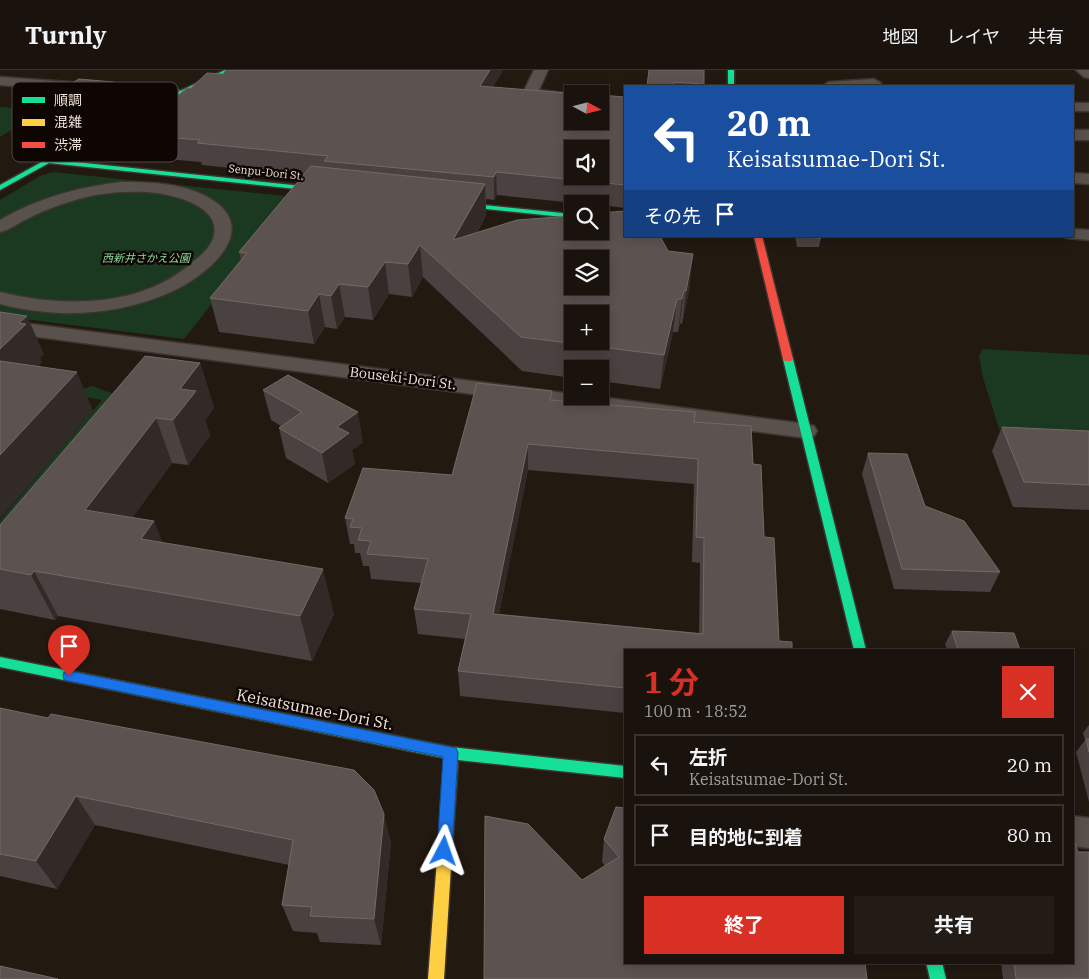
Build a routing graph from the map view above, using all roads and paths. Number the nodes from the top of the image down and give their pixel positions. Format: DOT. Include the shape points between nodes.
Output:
graph roads {
  1 [pos="230,70"];
  2 [pos="542,70"];
  3 [pos="731,70"];
  4 [pos="1083,70"];
  5 [pos="96,74"];
  6 [pos="1089,74"];
  7 [pos="875,80"];
  8 [pos="0,81"];
  9 [pos="16,82"];
  10 [pos="85,82"];
  11 [pos="731,85"];
  12 [pos="837,85"];
  13 [pos="179,94"];
  14 [pos="564,97"];
  15 [pos="1089,107"];
  16 [pos="1074,108"];
  17 [pos="1074,135"];
  18 [pos="1089,135"];
  19 [pos="44,162"];
  20 [pos="55,162"];
  21 [pos="1074,178"];
  22 [pos="1089,179"];
  23 [pos="0,188"];
  24 [pos="340,192"];
  25 [pos="437,202"];
  26 [pos="564,215"];
  27 [pos="0,227"];
  28 [pos="1074,234"];
  29 [pos="1089,235"];
  30 [pos="758,237"];
  31 [pos="0,298"];
  32 [pos="0,326"];
  33 [pos="806,431"];
  34 [pos="860,649"];
  35 [pos="0,662"];
  36 [pos="451,753"];
  37 [pos="624,772"];
  38 [pos="1074,831"];
  39 [pos="1089,833"];
  40 [pos="934,964"];
  41 [pos="436,979"];
  42 [pos="938,979"];
  1 -- 13 [label="street"];
  2 -- 14 [label="street" via="531,91"];
  3 -- 11 [label="street"];
  4 -- 6 [label="street"];
  5 -- 10 [label="street"];
  7 -- 12 [label="street"];
  8 -- 9 [label="street"];
  15 -- 16 [label="street"];
  17 -- 18 [label="street"];
  19 -- 23 [label="street"];
  20 -- 24 [label="street, Senpu-Dori St."];
  21 -- 22 [label="street"];
  25 -- 26 [label="street"];
  27 -- 31 [label="street" via="62,198 107,189 142,188 188,194 216,212 223,224 222,237 215,252 204,264 181,279 144,295 119,302 65,309 32,307"];
  28 -- 29 [label="street"];
  30 -- 33 [label="street"];
  32 -- 33 [label="street, Bouseki-Dori St."];
  33 -- 34 [label="street"];
  35 -- 36 [label="street, Keisatsumae-Dori St."];
  36 -- 37 [label="street, Keisatsumae-Dori St."];
  36 -- 41 [label="street"];
  38 -- 39 [label="street"];
  40 -- 42 [label="street"];
}
